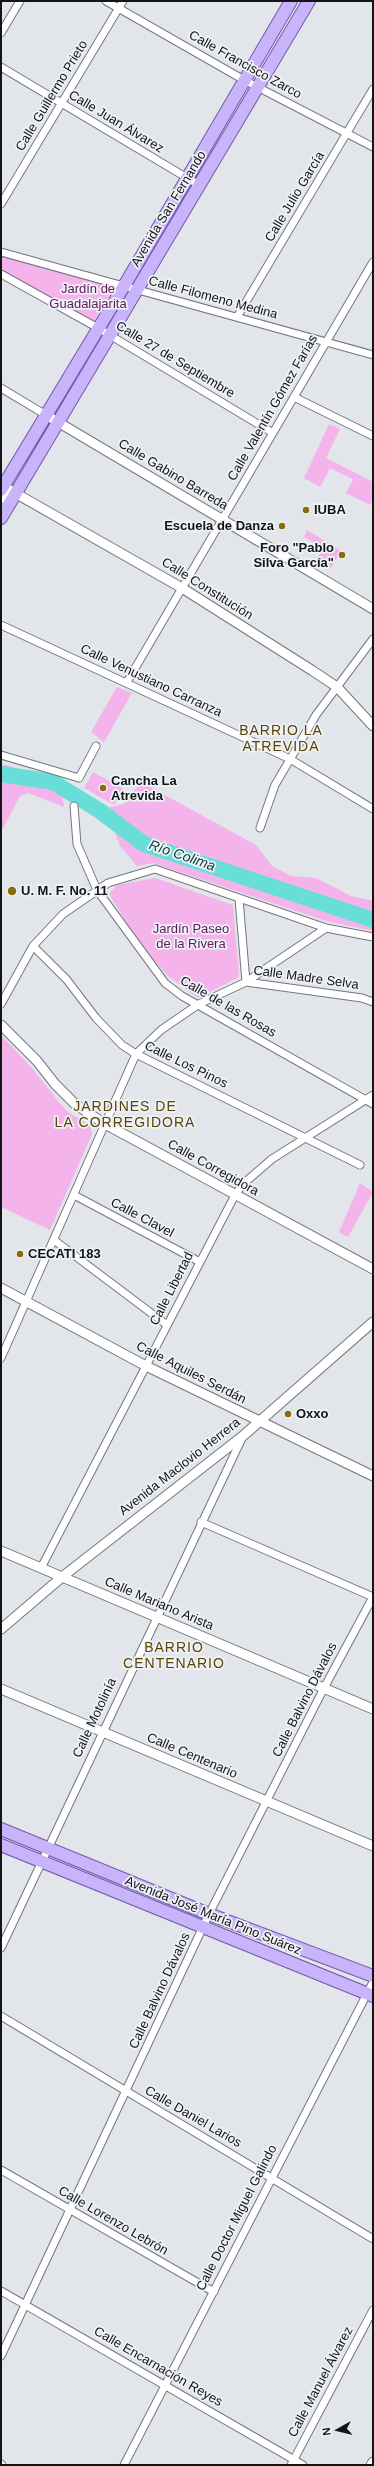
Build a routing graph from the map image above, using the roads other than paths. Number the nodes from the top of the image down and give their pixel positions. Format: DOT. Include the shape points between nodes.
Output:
graph roads {
  1 [pos="20,1"];
  2 [pos="106,1"];
  3 [pos="123,1"];
  4 [pos="292,1"];
  5 [pos="309,1"];
  6 [pos="118,8"];
  7 [pos="1,33"];
  8 [pos="1,67"];
  9 [pos="244,80"];
  10 [pos="258,87"];
  11 [pos="373,89"];
  12 [pos="61,103"];
  13 [pos="346,134"];
  14 [pos="373,147"];
  15 [pos="186,178"];
  16 [pos="199,185"];
  17 [pos="1,204"];
  18 [pos="1,252"];
  19 [pos="373,262"];
  20 [pos="1,274"];
  21 [pos="124,286"];
  22 [pos="137,290"];
  23 [pos="237,318"];
  24 [pos="98,328"];
  25 [pos="109,335"];
  26 [pos="327,342"];
  27 [pos="373,355"];
  28 [pos="1,388"];
  29 [pos="294,397"];
  30 [pos="46,414"];
  31 [pos="58,421"];
  32 [pos="272,433"];
  33 [pos="373,436"];
  34 [pos="2,490"];
  35 [pos="15,494"];
  36 [pos="1,518"];
  37 [pos="222,519"];
  38 [pos="182,588"];
  39 [pos="373,609"];
  40 [pos="1,625"];
  41 [pos="373,639"];
  42 [pos="127,682"];
  43 [pos="337,687"];
  44 [pos="373,726"];
  45 [pos="96,746"];
  46 [pos="1,755"];
  47 [pos="290,759"];
  48 [pos="74,806"];
  49 [pos="373,809"];
  50 [pos="260,828"];
  51 [pos="97,890"];
  52 [pos="239,899"];
  53 [pos="326,928"];
  54 [pos="373,937"];
  55 [pos="33,946"];
  56 [pos="246,982"];
  57 [pos="373,1002"];
  58 [pos="1,1004"];
  59 [pos="199,1004"];
  60 [pos="1,1025"];
  61 [pos="136,1054"];
  62 [pos="373,1095"];
  63 [pos="364,1100"];
  64 [pos="373,1104"];
  65 [pos="105,1124"];
  66 [pos="302,1138"];
  67 [pos="360,1165"];
  68 [pos="74,1195"];
  69 [pos="235,1195"];
  70 [pos="54,1240"];
  71 [pos="200,1262"];
  72 [pos="373,1269"];
  73 [pos="1,1288"];
  74 [pos="26,1301"];
  75 [pos="373,1322"];
  76 [pos="167,1325"];
  77 [pos="1,1358"];
  78 [pos="146,1366"];
  79 [pos="258,1421"];
  80 [pos="244,1434"];
  81 [pos="373,1476"];
  82 [pos="201,1522"];
  83 [pos="1,1551"];
  84 [pos="42,1568"];
  85 [pos="62,1577"];
  86 [pos="373,1597"];
  87 [pos="157,1617"];
  88 [pos="1,1629"];
  89 [pos="324,1688"];
  90 [pos="1,1689"];
  91 [pos="373,1709"];
  92 [pos="102,1732"];
  93 [pos="267,1801"];
  94 [pos="1,1828"];
  95 [pos="1,1845"];
  96 [pos="373,1846"];
  97 [pos="49,1847"];
  98 [pos="42,1862"];
  99 [pos="209,1914"];
  100 [pos="203,1928"];
  101 [pos="1,1948"];
  102 [pos="373,1976"];
  103 [pos="373,1982"];
  104 [pos="370,1994"];
  105 [pos="1,2016"];
  106 [pos="126,2091"];
  107 [pos="1,2170"];
  108 [pos="271,2176"];
  109 [pos="69,2211"];
  110 [pos="373,2239"];
  111 [pos="1,2292"];
  112 [pos="214,2292"];
  113 [pos="24,2305"];
  114 [pos="373,2310"];
  115 [pos="1,2356"];
  116 [pos="166,2384"];
  117 [pos="292,2462"];
  118 [pos="373,2462"];
  119 [pos="124,2465"];
  120 [pos="303,2465"];
  121 [pos="371,2465"];
  1 -- 7 [label="street"];
  2 -- 6 [label="street, Calle Francisco Zarco"];
  3 -- 6 [label="street, Calle Guillermo Prieto"];
  4 -- 9 [label="main road, Avenida San Fernando"];
  5 -- 10 [label="main road, Avenida San Fernando"];
  6 -- 9 [label="street, Calle Francisco Zarco"];
  6 -- 12 [label="street, Calle Guillermo Prieto"];
  8 -- 12 [label="street, Calle Juan Álvarez"];
  9 -- 10 [label="street, Calle Francisco Zarco"];
  9 -- 15 [label="main road, Avenida San Fernando"];
  10 -- 13 [label="street, Calle Francisco Zarco"];
  10 -- 16 [label="main road, Avenida San Fernando"];
  11 -- 13 [label="street, Calle Julio García"];
  12 -- 15 [label="street, Calle Juan Álvarez"];
  12 -- 17 [label="street, Calle Guillermo Prieto"];
  13 -- 14 [label="street, Calle Francisco Zarco"];
  13 -- 23 [label="street, Calle Julio García"];
  15 -- 16 [label="street, Calle Juan Álvarez"];
  15 -- 21 [label="main road, Avenida San Fernando"];
  16 -- 22 [label="main road, Avenida San Fernando"];
  18 -- 21 [label="street, Calle Filomeno Medina"];
  19 -- 26 [label="street, Calle Valentín Gómez Farías"];
  20 -- 24 [label="street, Calle 27 de Septiembre"];
  21 -- 22 [label="street, Calle Filomeno Medina"];
  21 -- 24 [label="main road, Avenida San Fernando"];
  22 -- 23 [label="street, Calle Filomeno Medina"];
  22 -- 25 [label="main road, Avenida San Fernando"];
  23 -- 26 [label="street, Calle Filomeno Medina"];
  24 -- 25 [label="street, Calle 27 de Septiembre"];
  24 -- 30 [label="main road, Avenida San Fernando"];
  25 -- 31 [label="main road, Avenida San Fernando"];
  25 -- 32 [label="street, Calle 27 de Septiembre"];
  26 -- 27 [label="street, Calle Filomeno Medina"];
  26 -- 29 [label="street, Calle Valentín Gómez Farías"];
  28 -- 30 [label="street, Calle Gabino Barreda"];
  29 -- 32 [label="street, Calle Valentín Gómez Farías"];
  29 -- 33 [label="street"];
  30 -- 31 [label="street, Calle Gabino Barreda"];
  30 -- 34 [label="main road, Avenida San Fernando"];
  31 -- 35 [label="main road, Avenida San Fernando"];
  31 -- 37 [label="street, Calle Gabino Barreda"];
  32 -- 37 [label="street, Calle Valentín Gómez Farías"];
  34 -- 35 [label="street"];
  35 -- 36 [label="main road, Avenida San Fernando"];
  35 -- 38 [label="street, Calle Constitución"];
  37 -- 38 [label="street, Calle Valentín Gómez Farías"];
  37 -- 39 [label="street, Calle Gabino Barreda"];
  38 -- 42 [label="street, Calle Valentín Gómez Farías"];
  38 -- 43 [label="street, Calle Constitución"];
  40 -- 42 [label="street, Calle Venustiano Carranza"];
  41 -- 43 [label="street"];
  42 -- 47 [label="street, Calle Venustiano Carranza"];
  43 -- 44 [label="street, Calle Constitución"];
  43 -- 47 [label="street" via="316,715"];
  45 -- 46 [label="street" via="79,778"];
  47 -- 49 [label="street, Calle Venustiano Carranza"];
  47 -- 50 [label="street" via="276,785"];
  48 -- 51 [label="street, Calle de las Rosas" via="77,844"];
  51 -- 52 [label="street" via="108,883 155,869"];
  51 -- 55 [label="street" via="63,914"];
  51 -- 59 [label="street, Calle de las Rosas" via="165,983 182,996"];
  52 -- 53 [label="street"];
  52 -- 56 [label="street, Calle Madre Selva"];
  53 -- 54 [label="street"];
  53 -- 56 [label="street"];
  55 -- 58 [label="street"];
  55 -- 61 [label="street, Calle Los Pinos" via="67,980 96,1018 117,1040"];
  56 -- 57 [label="street, Calle Madre Selva" via="362,998"];
  56 -- 59 [label="street"];
  59 -- 61 [label="street" via="161,1030"];
  59 -- 63 [label="street, Calle de las Rosas"];
  60 -- 65 [label="street, Calle Corregidora" via="75,1104"];
  61 -- 65 [label="street"];
  61 -- 66 [label="street, Calle Los Pinos"];
  62 -- 63 [label="street, Calle Libertad"];
  63 -- 64 [label="street, Calle de las Rosas"];
  63 -- 66 [label="street, Calle Libertad"];
  65 -- 68 [label="street"];
  65 -- 69 [label="street, Calle Corregidora"];
  66 -- 67 [label="street, Calle Los Pinos"];
  66 -- 69 [label="street, Calle Libertad" via="272,1159"];
  68 -- 70 [label="street"];
  68 -- 71 [label="street, Calle Clavel"];
  69 -- 71 [label="street, Calle Libertad"];
  69 -- 72 [label="street, Calle Corregidora"];
  70 -- 74 [label="street"];
  70 -- 76 [label="street"];
  71 -- 76 [label="street, Calle Libertad"];
  73 -- 74 [label="street, Calle Aquiles Serdán"];
  74 -- 77 [label="street"];
  74 -- 78 [label="street, Calle Aquiles Serdán"];
  75 -- 79 [label="street, Avenida Maclovio Herrera"];
  76 -- 78 [label="street, Calle Libertad"];
  78 -- 79 [label="street, Calle Aquiles Serdán"];
  78 -- 84 [label="street, Calle Libertad"];
  79 -- 80 [label="street, Avenida Maclovio Herrera"];
  79 -- 81 [label="street, Calle Aquiles Serdán"];
  80 -- 82 [label="street, Calle Motolinía"];
  80 -- 85 [label="street, Avenida Maclovio Herrera"];
  82 -- 86 [label="street"];
  82 -- 87 [label="street, Calle Motolinía"];
  83 -- 84 [label="street, Calle Mariano Arista"];
  84 -- 85 [label="street, Calle Mariano Arista"];
  85 -- 87 [label="street, Calle Mariano Arista"];
  85 -- 88 [label="street, Avenida Maclovio Herrera"];
  86 -- 89 [label="street, Calle Balvino Dávalos"];
  87 -- 89 [label="street, Calle Mariano Arista"];
  87 -- 92 [label="street, Calle Motolinía"];
  89 -- 91 [label="street, Calle Mariano Arista"];
  89 -- 93 [label="street, Calle Balvino Dávalos"];
  90 -- 92 [label="street, Calle Centenario"];
  92 -- 93 [label="street, Calle Centenario"];
  92 -- 97 [label="street, Calle Motolinía"];
  93 -- 96 [label="street, Calle Centenario"];
  93 -- 99 [label="street, Calle Balvino Dávalos"];
  94 -- 97 [label="main road, Avenida José María Pino Suárez"];
  95 -- 98 [label="main road, Avenida José María Pino Suárez"];
  97 -- 98 [label="street, Calle Motolinía"];
  97 -- 99 [label="main road, Avenida José María Pino Suárez"];
  98 -- 100 [label="main road, Avenida José María Pino Suárez"];
  98 -- 101 [label="street, Calle Motolinía"];
  99 -- 100 [label="street, Calle Balvino Dávalos"];
  99 -- 102 [label="main road, Avenida José María Pino Suárez"];
  100 -- 104 [label="main road, Avenida José María Pino Suárez"];
  100 -- 106 [label="street, Calle Balvino Dávalos"];
  103 -- 104 [label="street, Calle Doctor Miguel Galindo"];
  104 -- 108 [label="street, Calle Doctor Miguel Galindo"];
  105 -- 106 [label="street, Calle Daniel Larios"];
  106 -- 108 [label="street, Calle Daniel Larios"];
  106 -- 109 [label="street, Calle Balvino Dávalos"];
  107 -- 109 [label="street, Calle Lorenzo Lebrón"];
  108 -- 110 [label="street, Calle Daniel Larios"];
  108 -- 112 [label="street, Calle Doctor Miguel Galindo"];
  109 -- 112 [label="street, Calle Lorenzo Lebrón"];
  109 -- 113 [label="street, Calle Balvino Dávalos"];
  111 -- 113 [label="street, Calle Encarnación Reyes"];
  112 -- 116 [label="street, Calle Doctor Miguel Galindo"];
  113 -- 115 [label="street, Calle Balvino Dávalos"];
  113 -- 116 [label="street, Calle Encarnación Reyes"];
  114 -- 117 [label="street, Calle Manuel Álvarez"];
  116 -- 117 [label="street, Calle Encarnación Reyes"];
  116 -- 119 [label="street, Calle Doctor Miguel Galindo"];
  117 -- 120 [label="street, Calle Encarnación Reyes"];
  118 -- 121 [label="street"];
}
